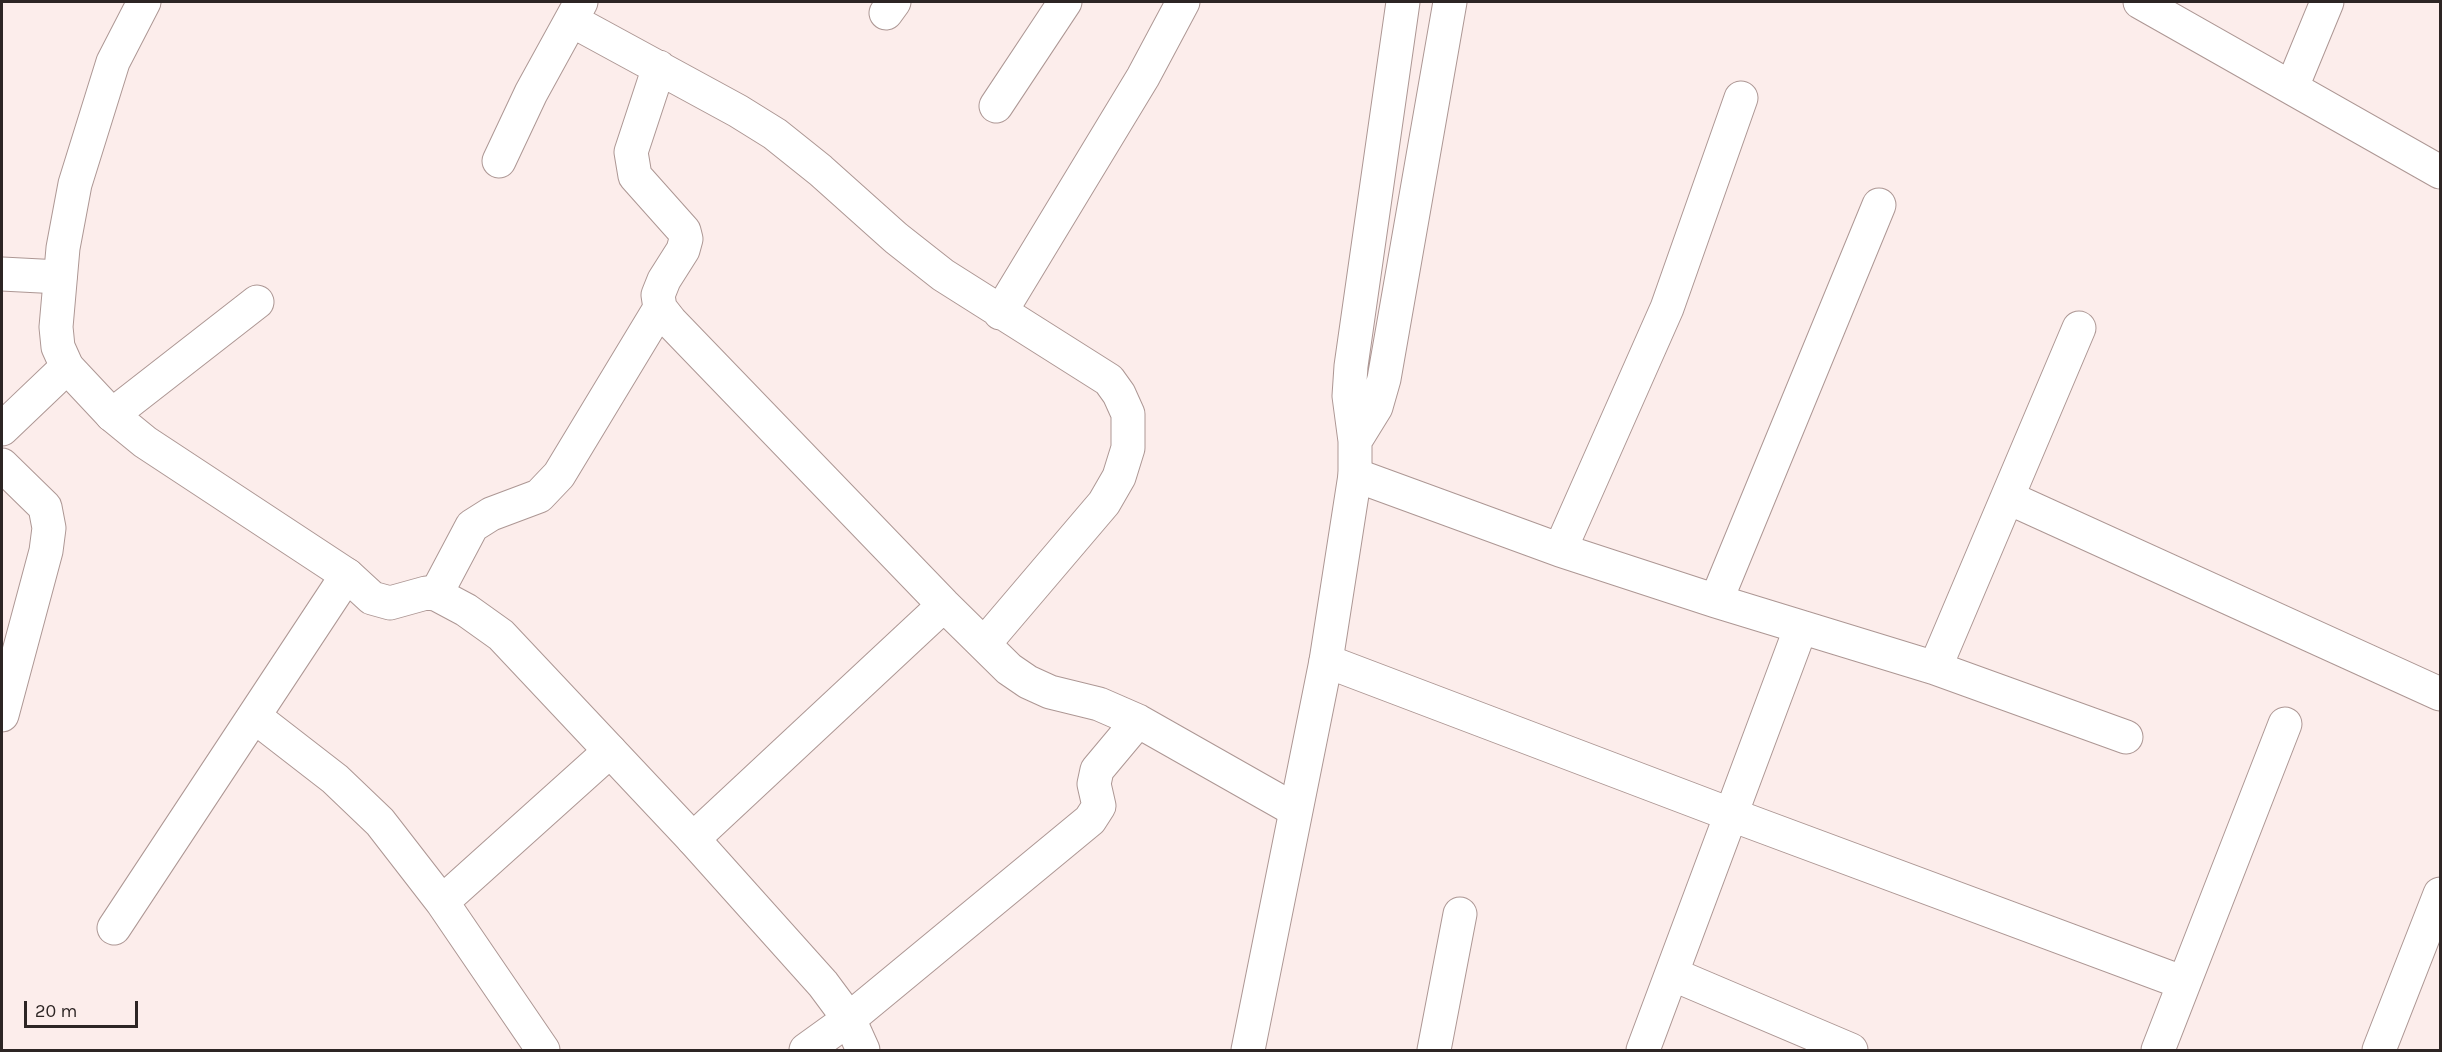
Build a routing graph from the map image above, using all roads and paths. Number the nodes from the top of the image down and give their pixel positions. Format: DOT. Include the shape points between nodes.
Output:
graph roads {
  1 [pos="144,2"];
  2 [pos="1065,2"];
  3 [pos="1183,2"];
  4 [pos="1404,2"];
  5 [pos="1461,2"];
  6 [pos="2140,2"];
  7 [pos="2327,2"];
  8 [pos="578,8"];
  9 [pos="1447,17"];
  10 [pos="659,67"];
  11 [pos="2292,87"];
  12 [pos="1741,98"];
  13 [pos="996,106"];
  14 [pos="499,161"];
  15 [pos="2440,172"];
  16 [pos="1879,205"];
  17 [pos="2,274"];
  18 [pos="60,277"];
  19 [pos="257,302"];
  20 [pos="660,308"];
  21 [pos="1000,313"];
  22 [pos="2079,328"];
  23 [pos="67,367"];
  24 [pos="112,415"];
  25 [pos="2,429"];
  26 [pos="1355,441"];
  27 [pos="2,465"];
  28 [pos="1355,476"];
  29 [pos="2009,498"];
  30 [pos="1560,550"];
  31 [pos="347,575"];
  32 [pos="436,594"];
  33 [pos="1716,601"];
  34 [pos="944,606"];
  35 [pos="1801,627"];
  36 [pos="984,644"];
  37 [pos="1326,661"];
  38 [pos="1935,668"];
  39 [pos="2440,694"];
  40 [pos="2,716"];
  41 [pos="255,717"];
  42 [pos="1138,721"];
  43 [pos="2285,724"];
  44 [pos="2126,737"];
  45 [pos="610,751"];
  46 [pos="1295,810"];
  47 [pos="1732,816"];
  48 [pos="693,839"];
  49 [pos="2440,894"];
  50 [pos="442,902"];
  51 [pos="1460,915"];
  52 [pos="114,928"];
  53 [pos="1672,974"];
  54 [pos="2184,983"];
  55 [pos="849,1019"];
  56 [pos="543,1050"];
  57 [pos="806,1050"];
  58 [pos="863,1050"];
  59 [pos="1248,1050"];
  60 [pos="1434,1050"];
  61 [pos="1643,1050"];
  62 [pos="1851,1050"];
  63 [pos="2158,1050"];
  64 [pos="2379,1050"];
  1 -- 18 [label="street" via="113,62 75,184"];
  2 -- 13 [label="street"];
  3 -- 21 [label="street" via="1143,77"];
  4 -- 26 [label="street" via="1351,366 1349,396"];
  5 -- 9 [label="street"];
  6 -- 11 [label="street"];
  7 -- 11 [label="street"];
  8 -- 10 [label="street" via="576,21 580,25"];
  8 -- 14 [label="street"];
  9 -- 26 [label="street" via="1384,379 1376,407"];
  10 -- 20 [label="street" via="631,152 635,176 684,231 686,239 658,295"];
  10 -- 21 [label="street" via="775,134 896,238"];
  11 -- 15 [label="street"];
  12 -- 30 [label="street" via="1667,308"];
  16 -- 33 [label="street"];
  17 -- 18 [label="street"];
  18 -- 23 [label="street" via="56,327 58,347"];
  19 -- 24 [label="street"];
  20 -- 32 [label="street" via="559,475 539,496 491,514 472,526"];
  20 -- 34 [label="street"];
  21 -- 36 [label="street" via="1109,380 1128,414 1128,448 1119,477 1104,503"];
  22 -- 29 [label="street"];
  23 -- 24 [label="street"];
  23 -- 25 [label="street"];
  24 -- 31 [label="street" via="187,470"];
  26 -- 28 [label="street"];
  27 -- 40 [label="street" via="45,507 49,528"];
  28 -- 30 [label="street"];
  28 -- 37 [label="street"];
  29 -- 38 [label="street"];
  29 -- 39 [label="street"];
  30 -- 33 [label="street"];
  31 -- 32 [label="street" via="372,598 385,603"];
  31 -- 41 [label="street"];
  32 -- 45 [label="street" via="501,635"];
  33 -- 35 [label="street"];
  34 -- 36 [label="street"];
  34 -- 48 [label="street"];
  35 -- 38 [label="street"];
  35 -- 47 [label="street"];
  36 -- 42 [label="street" via="1028,682"];
  37 -- 46 [label="street"];
  37 -- 47 [label="street"];
  38 -- 44 [label="street"];
  41 -- 50 [label="street" via="356,798 380,822"];
  41 -- 52 [label="street"];
  42 -- 46 [label="street"];
  42 -- 55 [label="street" via="1097,770 1094,784 1099,806 1090,820"];
  43 -- 54 [label="street"];
  45 -- 48 [label="street"];
  45 -- 50 [label="street"];
  46 -- 59 [label="street"];
  47 -- 53 [label="street"];
  47 -- 54 [label="street"];
  48 -- 55 [label="street" via="823,984"];
  49 -- 64 [label="street"];
  50 -- 56 [label="street"];
  51 -- 60 [label="street"];
  53 -- 61 [label="street"];
  53 -- 62 [label="street"];
  54 -- 63 [label="street"];
  55 -- 57 [label="street"];
  55 -- 58 [label="street"];
}
